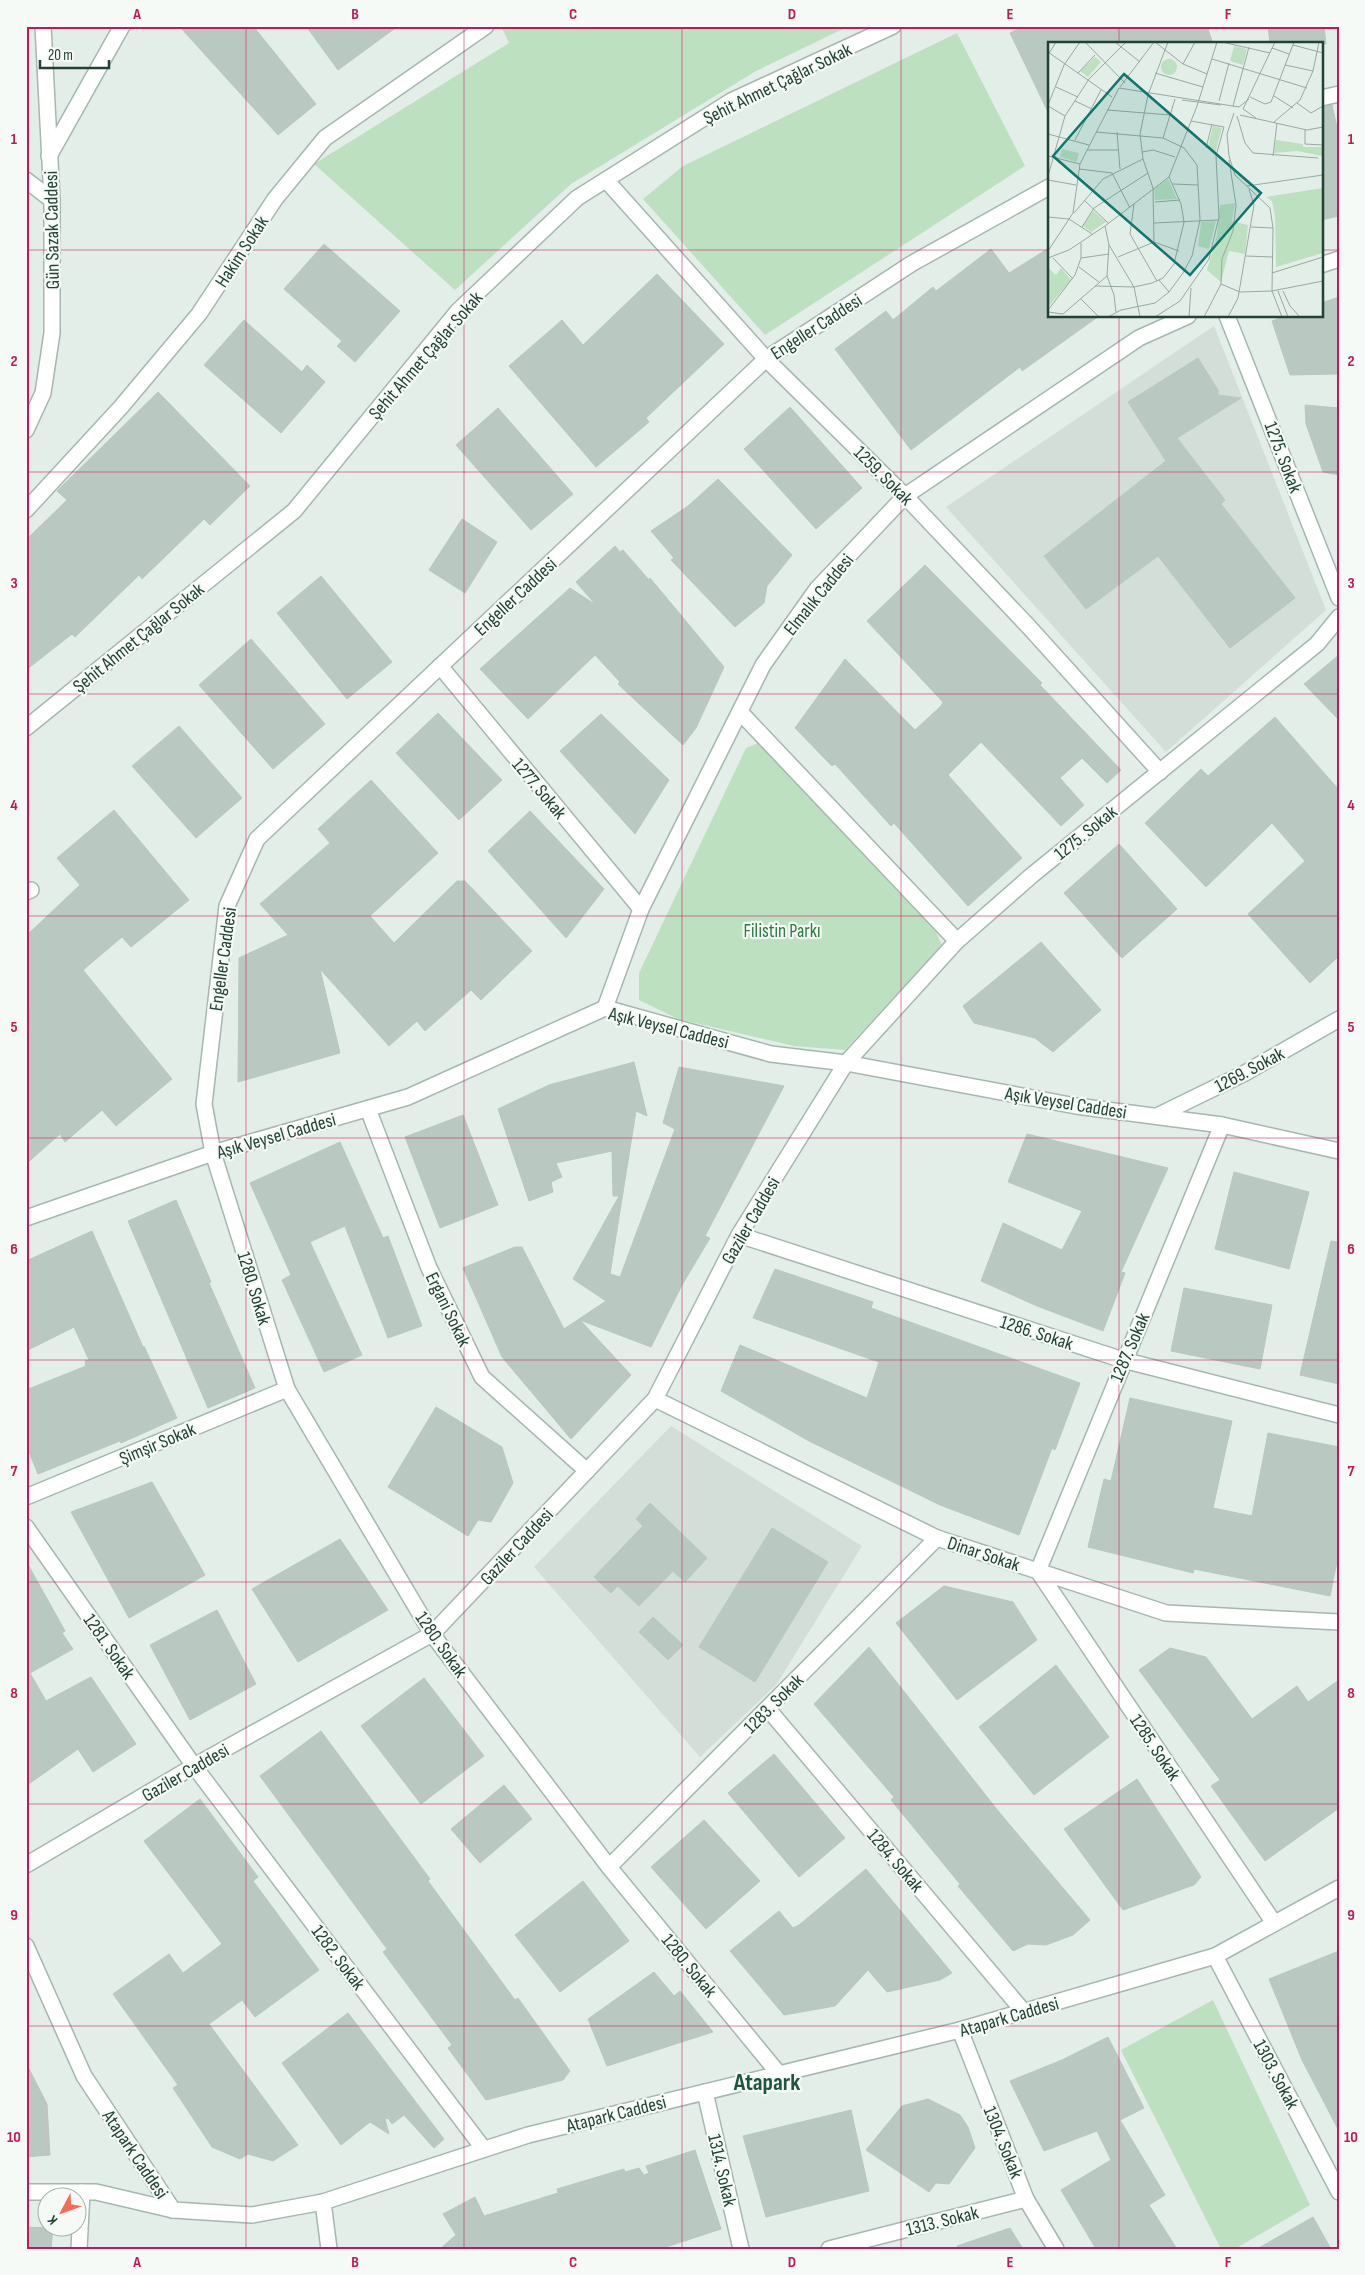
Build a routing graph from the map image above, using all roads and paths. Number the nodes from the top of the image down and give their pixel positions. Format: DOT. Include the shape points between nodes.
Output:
graph roads {
  1 [pos="43,26"];
  2 [pos="122,26"];
  3 [pos="486,26"];
  4 [pos="893,26"];
  5 [pos="1339,94"];
  6 [pos="1322,98"];
  7 [pos="49,156"];
  8 [pos="26,180"];
  9 [pos="606,180"];
  10 [pos="1048,188"];
  11 [pos="52,200"];
  12 [pos="1339,259"];
  13 [pos="1322,265"];
  14 [pos="1184,318"];
  15 [pos="1228,318"];
  16 [pos="766,359"];
  17 [pos="26,430"];
  18 [pos="905,496"];
  19 [pos="26,510"];
  20 [pos="1339,598"];
  21 [pos="1339,616"];
  22 [pos="440,666"];
  23 [pos="740,712"];
  24 [pos="26,728"];
  25 [pos="1160,772"];
  26 [pos="641,909"];
  27 [pos="957,941"];
  28 [pos="605,1008"];
  29 [pos="1339,1019"];
  30 [pos="846,1063"];
  31 [pos="368,1109"];
  32 [pos="1157,1116"];
  33 [pos="1222,1124"];
  34 [pos="1339,1151"];
  35 [pos="213,1153"];
  36 [pos="26,1218"];
  37 [pos="739,1235"];
  38 [pos="1123,1360"];
  39 [pos="287,1388"];
  40 [pos="655,1399"];
  41 [pos="1339,1415"];
  42 [pos="587,1471"];
  43 [pos="26,1497"];
  44 [pos="26,1526"];
  45 [pos="937,1538"];
  46 [pos="1038,1571"];
  47 [pos="1339,1622"];
  48 [pos="432,1634"];
  49 [pos="768,1709"];
  50 [pos="194,1766"];
  51 [pos="26,1865"];
  52 [pos="610,1867"];
  53 [pos="1339,1888"];
  54 [pos="1274,1923"];
  55 [pos="26,1946"];
  56 [pos="1215,1956"];
  57 [pos="1024,2012"];
  58 [pos="960,2030"];
  59 [pos="779,2074"];
  60 [pos="705,2092"];
  61 [pos="483,2148"];
  62 [pos="88,2192"];
  63 [pos="1339,2192"];
  64 [pos="1026,2199"];
  65 [pos="323,2202"];
  66 [pos="173,2210"];
  67 [pos="329,2249"];
  68 [pos="741,2249"];
  69 [pos="830,2249"];
  70 [pos="1056,2249"];
  1 -- 7 [label="street, Gün Sazak Caddesi"];
  2 -- 7 [label="street"];
  3 -- 19 [label="street, Hakim Sokak" via="325,138 275,199 199,314 121,407"];
  4 -- 9 [label="street, Şehit Ahmet Çağlar Sokak" via="731,101"];
  5 -- 6 [label="street"];
  7 -- 11 [label="street, Gün Sazak Caddesi"];
  8 -- 11 [label="street"];
  9 -- 16 [label="street, 1259. Sokak"];
  9 -- 24 [label="street, Şehit Ahmet Çağlar Sokak" via="577,198 458,311 294,512"];
  10 -- 16 [label="street, Engeller Caddesi" via="911,264"];
  11 -- 17 [label="street, Gün Sazak Caddesi" via="52,333 43,393"];
  12 -- 13 [label="street"];
  14 -- 18 [label="street, Elmalık Caddesi" via="1139,338"];
  15 -- 20 [label="street, 1275. Sokak"];
  16 -- 18 [label="street, 1259. Sokak"];
  16 -- 22 [label="street, Engeller Caddesi"];
  18 -- 23 [label="street, Elmalık Caddesi" via="817,589 763,665"];
  18 -- 25 [label="street, 1259. Sokak"];
  21 -- 25 [label="street, 1275. Sokak" via="1317,644"];
  22 -- 26 [label="street, 1277. Sokak"];
  22 -- 35 [label="street, Engeller Caddesi" via="257,839 227,906 204,1104"];
  23 -- 26 [label="street, Elmalık Caddesi"];
  23 -- 27 [label="street"];
  25 -- 27 [label="street, 1275. Sokak"];
  26 -- 28 [label="street, Elmalık Caddesi"];
  27 -- 30 [label="street, 1275. Sokak"];
  28 -- 30 [label="street, Aşık Veysel Caddesi" via="771,1054"];
  28 -- 31 [label="street, Aşık Veysel Caddesi" via="408,1097"];
  29 -- 32 [label="street, 1269. Sokak" via="1245,1073"];
  30 -- 32 [label="street, Aşık Veysel Caddesi" via="1076,1106"];
  30 -- 37 [label="street, Gaziler Caddesi"];
  31 -- 35 [label="street, Aşık Veysel Caddesi"];
  31 -- 42 [label="street, Ergani Sokak" via="429,1268 482,1377"];
  32 -- 33 [label="street, Aşık Veysel Caddesi"];
  33 -- 34 [label="street, Aşık Veysel Caddesi"];
  33 -- 38 [label="street, 1287. Sokak"];
  35 -- 36 [label="street, Aşık Veysel Caddesi"];
  35 -- 39 [label="street, 1280. Sokak"];
  37 -- 38 [label="street, 1286. Sokak"];
  37 -- 40 [label="street, Gaziler Caddesi"];
  38 -- 41 [label="street, 1286. Sokak"];
  38 -- 46 [label="street, 1287. Sokak"];
  39 -- 43 [label="street, Şimşir Sokak"];
  39 -- 48 [label="street, 1280. Sokak"];
  40 -- 42 [label="street, Gaziler Caddesi"];
  40 -- 45 [label="street, Dinar Sokak"];
  42 -- 48 [label="street, Gaziler Caddesi"];
  44 -- 50 [label="street, 1281. Sokak"];
  45 -- 46 [label="street, Dinar Sokak"];
  45 -- 49 [label="street, 1283. Sokak"];
  46 -- 47 [label="street, Dinar Sokak" via="1166,1613"];
  46 -- 54 [label="street, 1285. Sokak"];
  48 -- 50 [label="street, Gaziler Caddesi"];
  48 -- 52 [label="street, 1280. Sokak"];
  49 -- 52 [label="street, 1283. Sokak"];
  49 -- 57 [label="street, 1284. Sokak"];
  50 -- 51 [label="street, Gaziler Caddesi"];
  50 -- 61 [label="street, 1282. Sokak"];
  52 -- 59 [label="street, 1280. Sokak"];
  53 -- 54 [label="street, Atapark Caddesi"];
  54 -- 56 [label="street, Atapark Caddesi"];
  55 -- 66 [label="street, Atapark Caddesi" via="84,2076"];
  56 -- 57 [label="street, Atapark Caddesi"];
  56 -- 63 [label="street, 1303. Sokak"];
  57 -- 58 [label="street, Atapark Caddesi"];
  58 -- 59 [label="street, Atapark Caddesi"];
  58 -- 64 [label="street, 1304. Sokak"];
  59 -- 60 [label="street, Atapark Caddesi"];
  60 -- 61 [label="street, Atapark Caddesi" via="528,2134"];
  60 -- 68 [label="street, 1314. Sokak"];
  61 -- 65 [label="street, Atapark Caddesi"];
  62 -- 66 [label="street"];
  64 -- 69 [label="street, 1313. Sokak"];
  64 -- 70 [label="street, 1304. Sokak"];
  65 -- 66 [label="street, Atapark Caddesi" via="252,2215"];
  65 -- 67 [label="street"];
}
